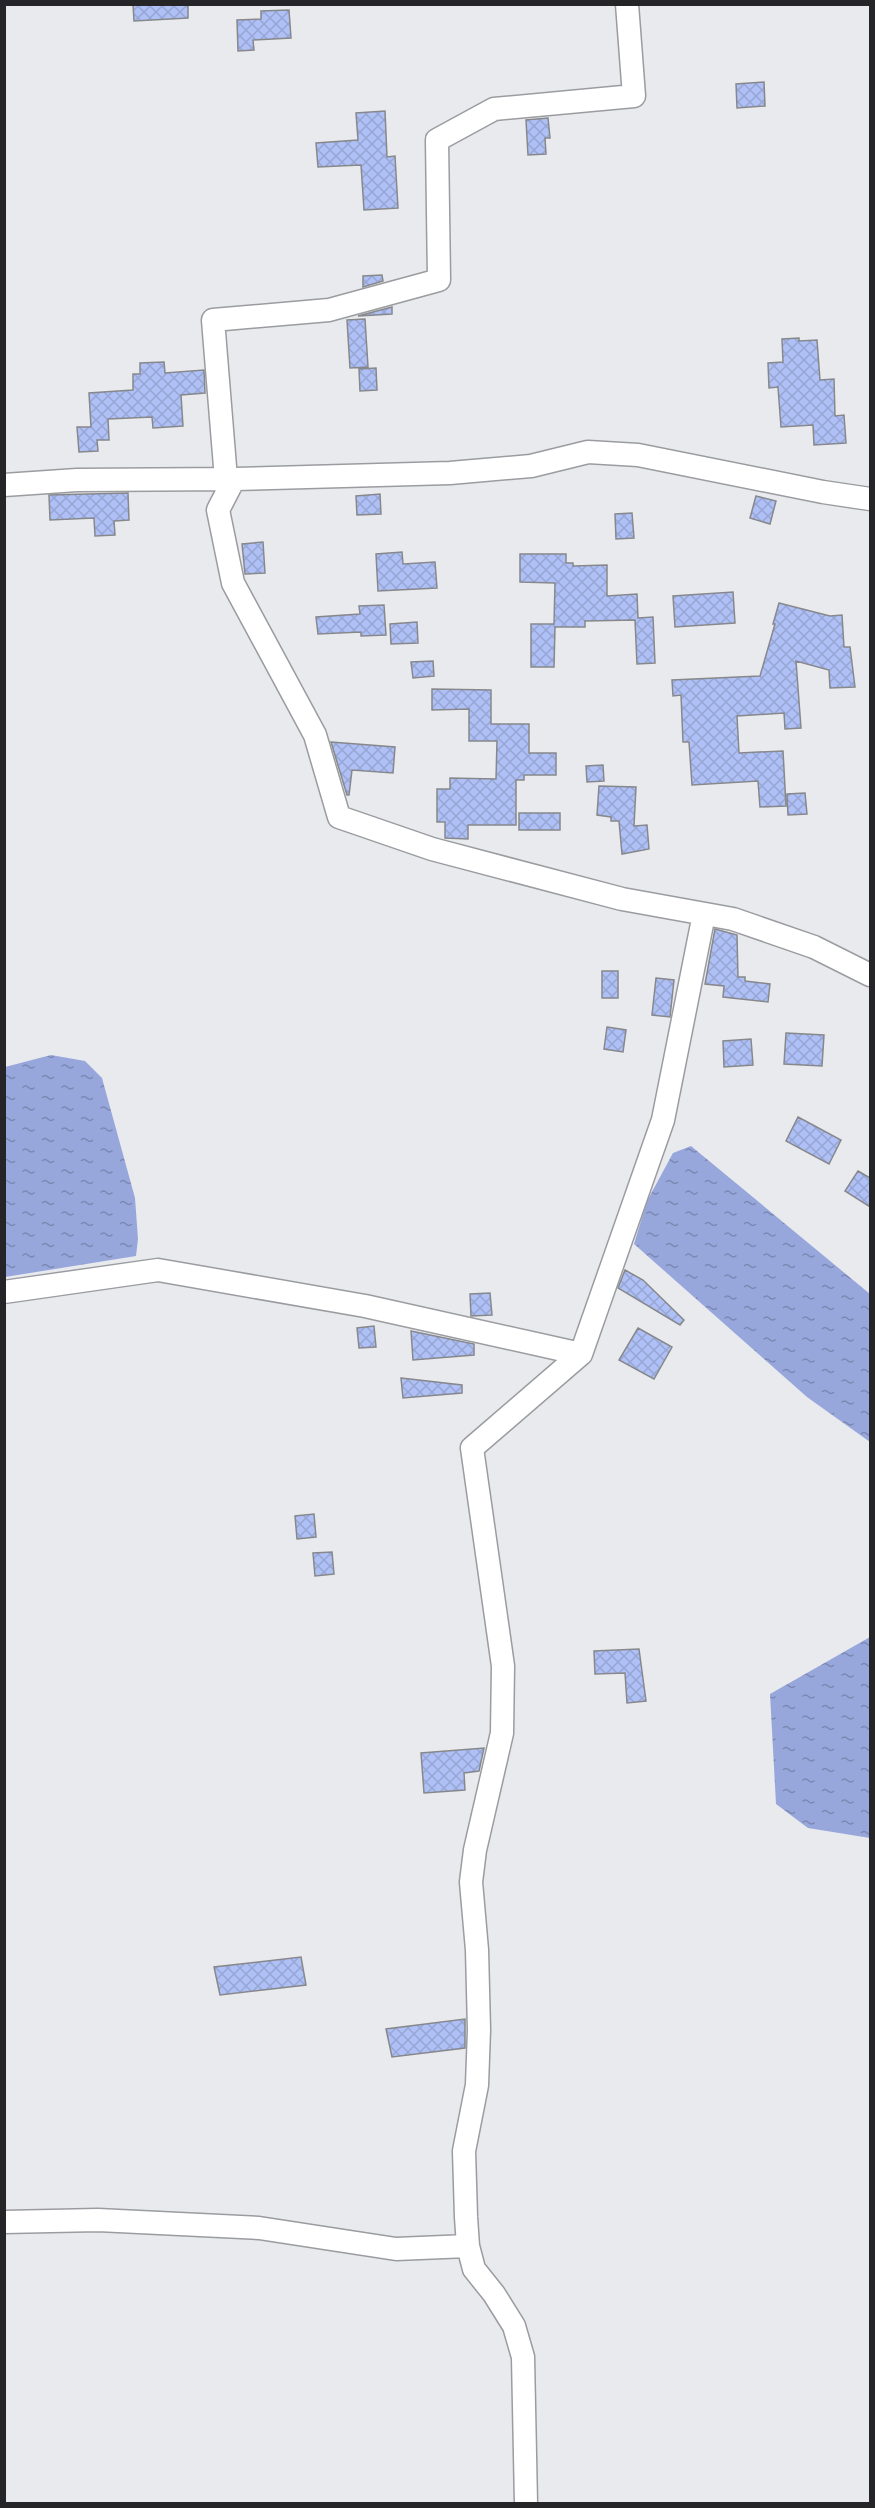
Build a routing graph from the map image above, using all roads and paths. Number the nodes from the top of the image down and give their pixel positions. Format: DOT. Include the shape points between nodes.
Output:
graph roads {
  1 [pos="627,4"];
  2 [pos="230,479"];
  3 [pos="4,485"];
  4 [pos="870,499"];
  5 [pos="704,914"];
  6 [pos="870,975"];
  7 [pos="4,1292"];
  8 [pos="581,1354"];
  9 [pos="4,2222"];
  10 [pos="468,2246"];
  11 [pos="526,2504"];
  1 -- 2 [label="street" via="634,96 494,109 437,140 439,280 329,310 213,320"];
  2 -- 3 [label="street" via="77,480"];
  2 -- 4 [label="street" via="450,473 531,466 588,452 638,455"];
  2 -- 5 [label="street" via="218,510 233,583 315,735 339,817 443,852 622,899"];
  5 -- 6 [label="street" via="733,919 814,947"];
  5 -- 8 [label="street" via="663,1120"];
  7 -- 8 [label="street" via="158,1270 365,1306"];
  8 -- 10 [label="street" via="472,1448 503,1666 502,1733 471,1882 479,2030 477,2085 464,2151"];
  9 -- 10 [label="street" via="98,2220 259,2229 396,2248"];
  10 -- 11 [label="street" via="474,2269 514,2326 523,2357"];
}
